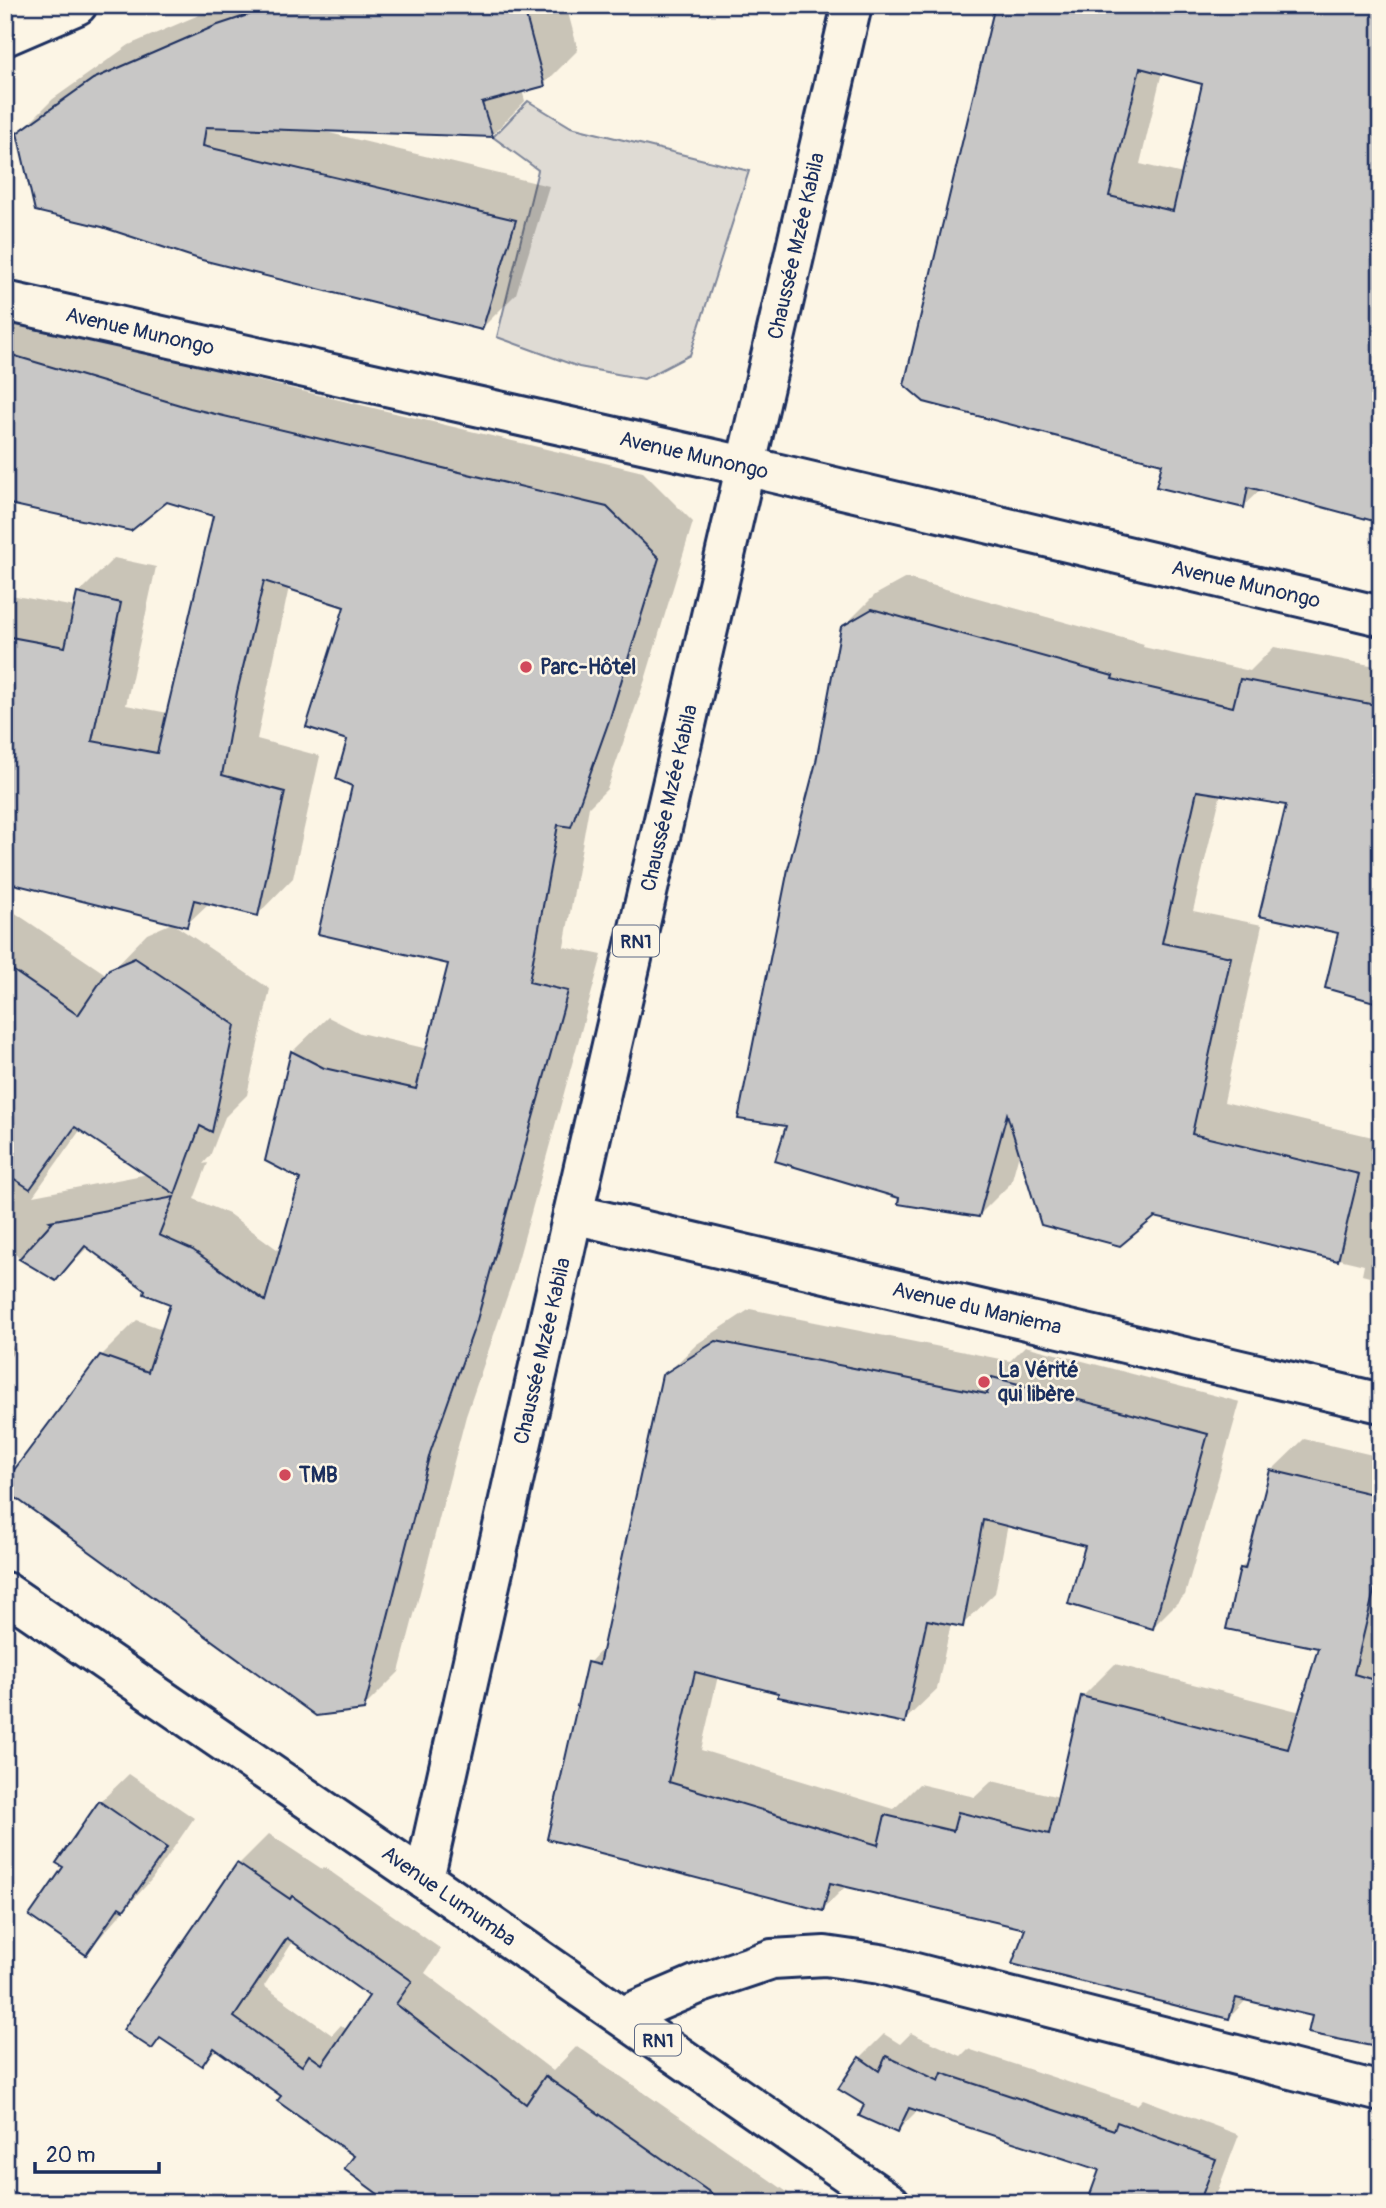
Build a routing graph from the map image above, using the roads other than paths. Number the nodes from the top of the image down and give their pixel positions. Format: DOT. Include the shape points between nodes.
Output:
graph roads {
  1 [pos="77,5"];
  2 [pos="852,5"];
  3 [pos="5,36"];
  4 [pos="5,301"];
  5 [pos="745,466"];
  6 [pos="1381,616"];
  7 [pos="573,1214"];
  8 [pos="1381,1403"];
  9 [pos="5,1592"];
  10 [pos="424,1879"];
  11 [pos="623,2016"];
  12 [pos="1381,2092"];
  13 [pos="890,2203"];
  1 -- 3 [label="main road"];
  2 -- 5 [label="main road, Chaussée Mzée Kabila / RN1"];
  4 -- 5 [label="main road, Avenue Munongo"];
  5 -- 6 [label="main road, Avenue Munongo"];
  5 -- 7 [label="main road, Chaussée Mzée Kabila / RN1"];
  7 -- 8 [label="main road, Avenue du Maniema"];
  7 -- 10 [label="main road, Chaussée Mzée Kabila / RN1"];
  9 -- 10 [label="main road, Avenue Lumumba"];
  10 -- 11 [label="main road, Avenue Lumumba / RN1"];
  11 -- 12 [label="main road" via="772,1959 825,1956 880,1964"];
  11 -- 13 [label="main road, Avenue Lumumba / RN1"];
}
